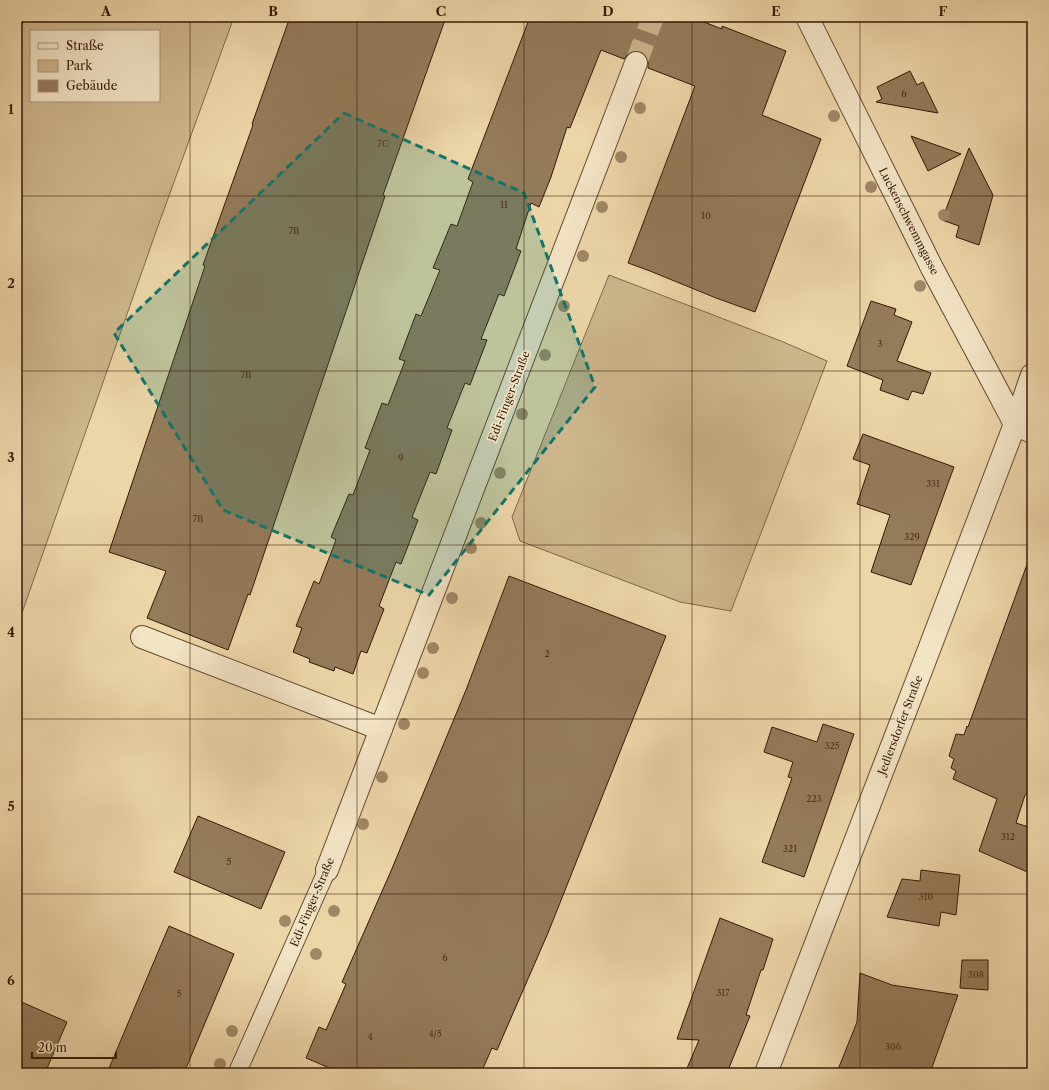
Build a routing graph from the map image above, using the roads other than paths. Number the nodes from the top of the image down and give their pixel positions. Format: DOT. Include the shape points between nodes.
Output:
graph roads {
  1 [pos="807,17"];
  2 [pos="636,63"];
  3 [pos="1032,375"];
  4 [pos="1024,428"];
  5 [pos="142,637"];
  6 [pos="381,729"];
  7 [pos="326,870"];
  8 [pos="237,1073"];
  9 [pos="766,1073"];
  1 -- 4 [label="street, Luckenschwemmgasse" via="932,268"];
  2 -- 6 [label="street, Edi-Finger-Straße"];
  3 -- 4 [label="street, Jedlersdorfer Straße"];
  4 -- 9 [label="street, Jedlersdorfer Straße" via="925,660"];
  5 -- 6 [label="street"];
  6 -- 7 [label="street, Edi-Finger-Straße"];
  7 -- 8 [label="lane, Edi-Finger-Straße"];
}
